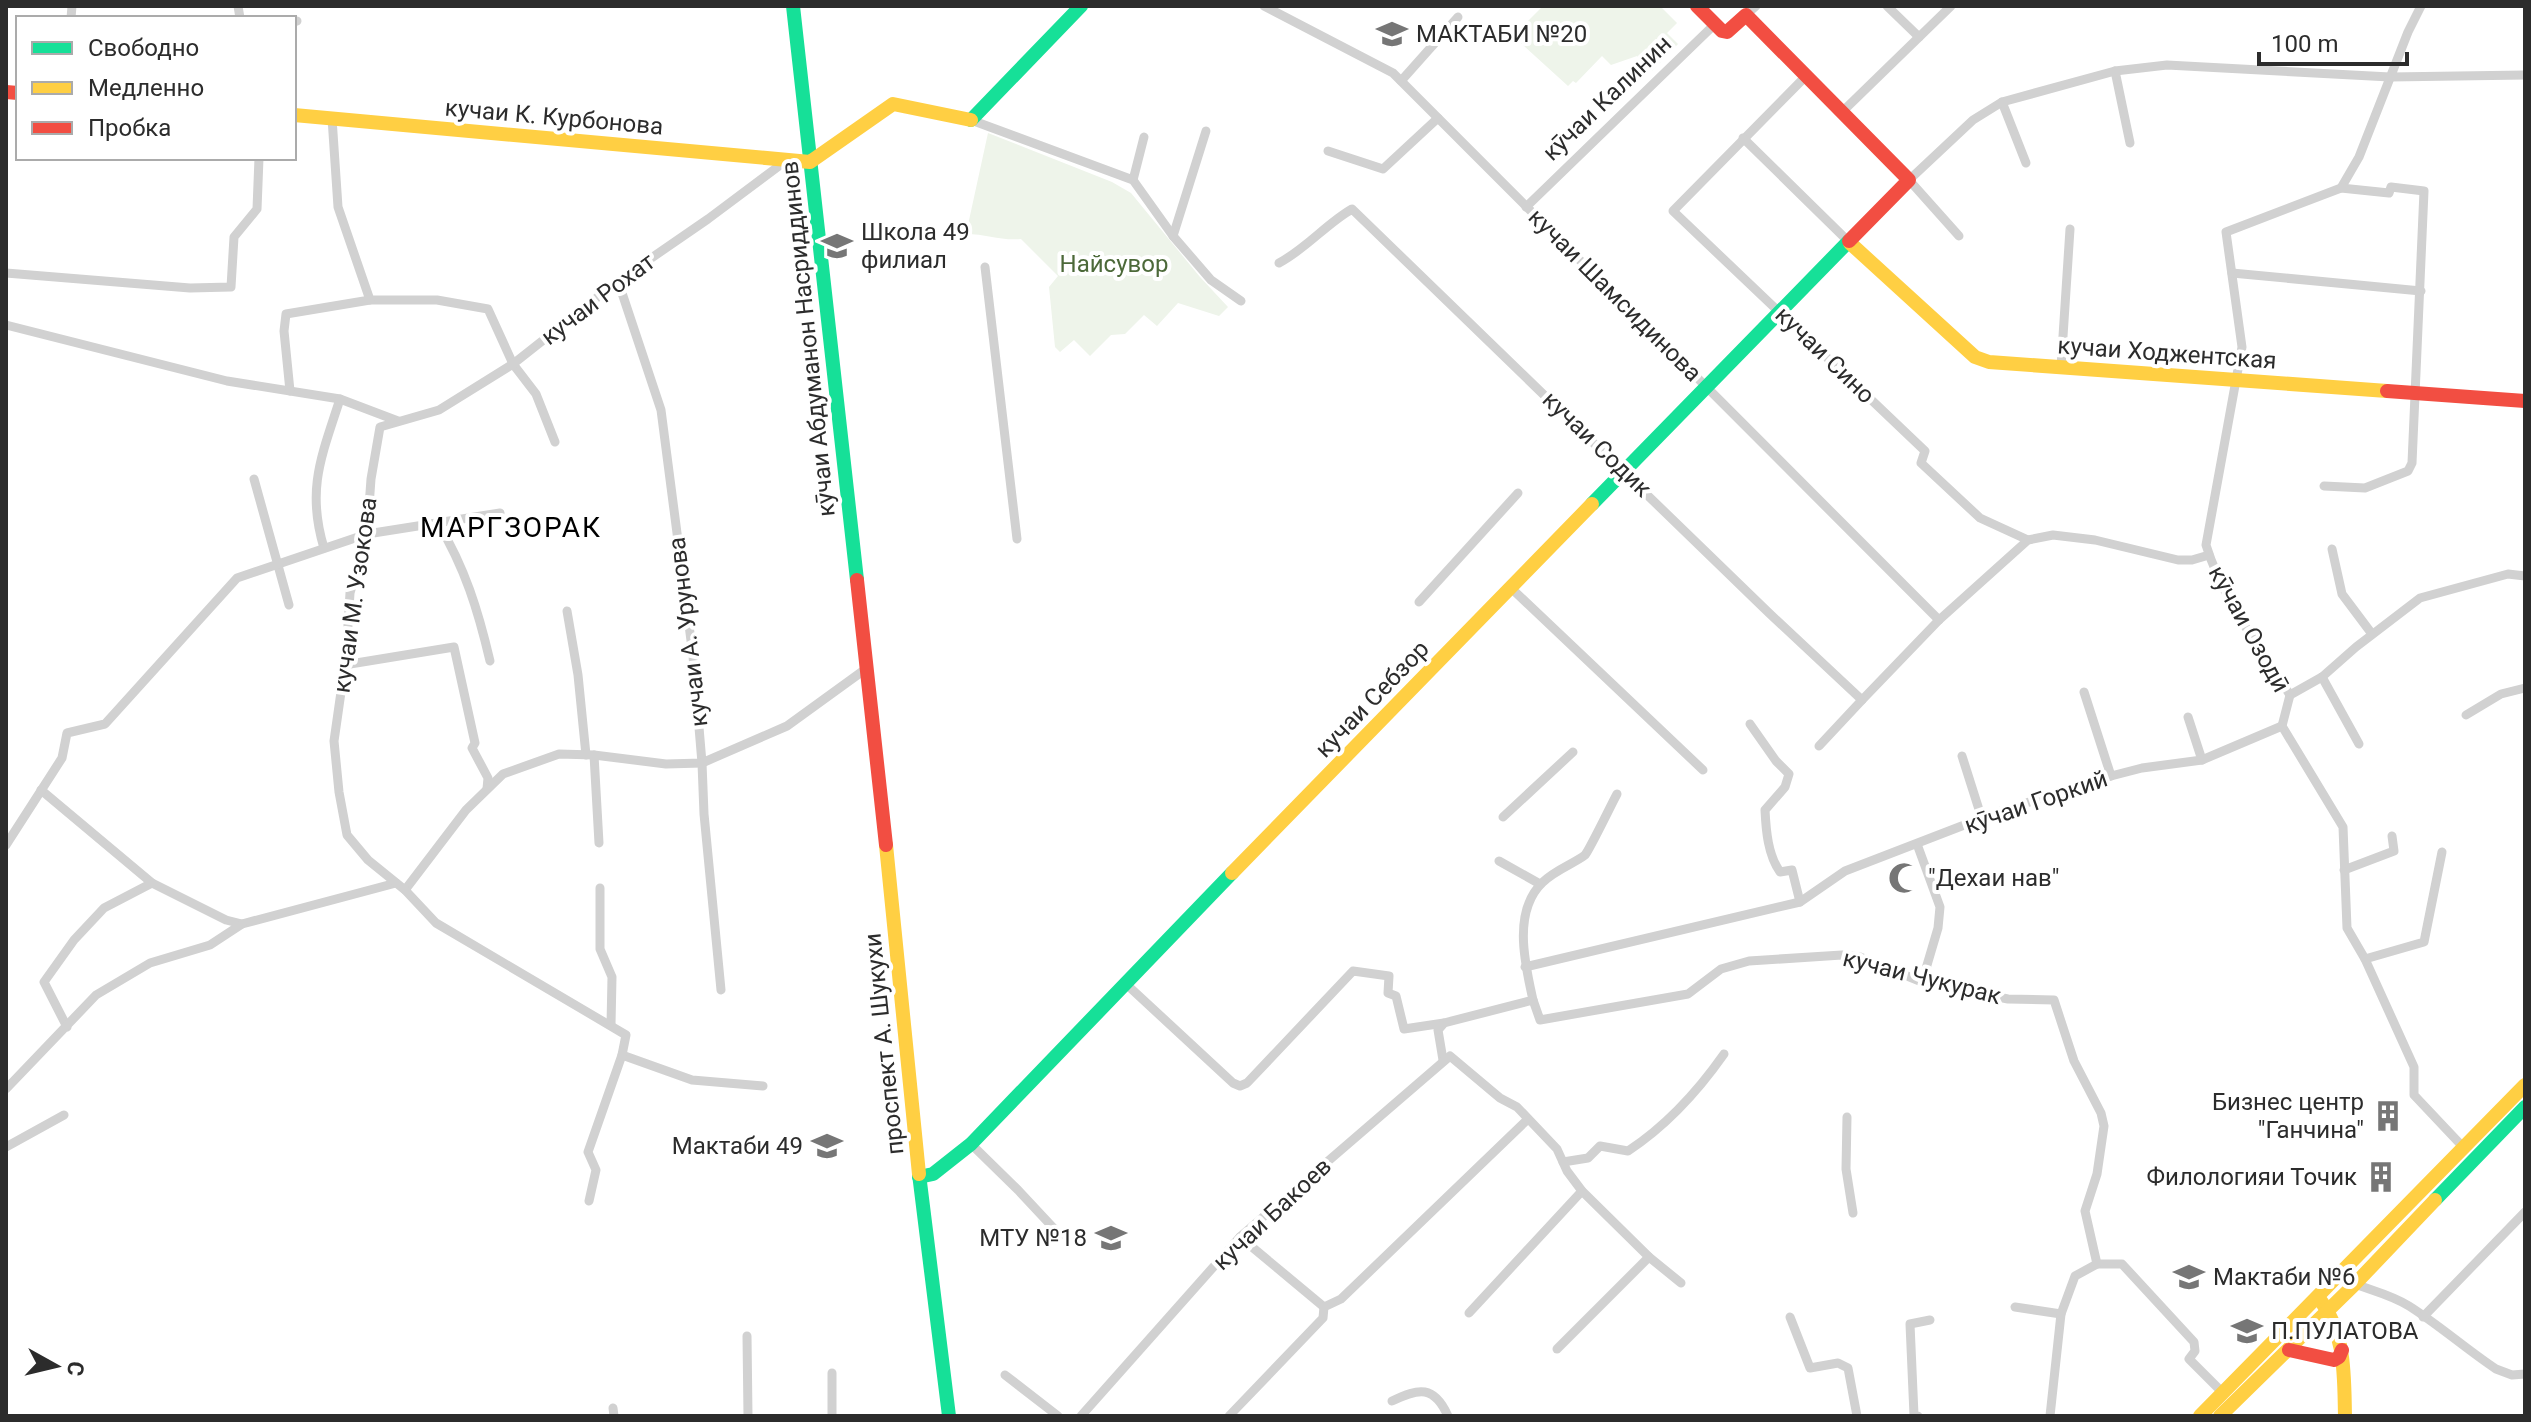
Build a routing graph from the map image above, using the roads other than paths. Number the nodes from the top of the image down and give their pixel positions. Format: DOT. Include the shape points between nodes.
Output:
graph roads {
  1 [pos="793,6"];
  2 [pos="1081,6"];
  3 [pos="1264,6"];
  4 [pos="1697,6"];
  5 [pos="1887,6"];
  6 [pos="1951,6"];
  7 [pos="2421,6"];
  8 [pos="1751,11"];
  9 [pos="1458,17"];
  10 [pos="1715,24"];
  11 [pos="1919,37"];
  12 [pos="2115,71"];
  13 [pos="1807,75"];
  14 [pos="2525,75"];
  15 [pos="2390,77"];
  16 [pos="1401,81"];
  17 [pos="2002,102"];
  18 [pos="1842,112"];
  19 [pos="296,115"];
  20 [pos="332,118"];
  21 [pos="1438,118"];
  22 [pos="971,120"];
  23 [pos="1206,131"];
  24 [pos="1144,137"];
  25 [pos="1743,138"];
  26 [pos="2130,143"];
  27 [pos="1328,151"];
  28 [pos="259,160"];
  29 [pos="787,160"];
  30 [pos="810,162"];
  31 [pos="2026,163"];
  32 [pos="1133,180"];
  33 [pos="1909,180"];
  34 [pos="2341,188"];
  35 [pos="1526,207"];
  36 [pos="2070,229"];
  37 [pos="1173,236"];
  38 [pos="1959,236"];
  39 [pos="1850,243"];
  40 [pos="1279,263"];
  41 [pos="985,267"];
  42 [pos="6,273"];
  43 [pos="2232,273"];
  44 [pos="618,281"];
  45 [pos="2421,291"];
  46 [pos="370,300"];
  47 [pos="1241,301"];
  48 [pos="1780,313"];
  49 [pos="6,325"];
  50 [pos="513,364"];
  51 [pos="2061,367"];
  52 [pos="2238,380"];
  53 [pos="1707,387"];
  54 [pos="290,391"];
  55 [pos="2415,394"];
  56 [pos="340,399"];
  57 [pos="2525,401"];
  58 [pos="400,422"];
  59 [pos="389,425"];
  60 [pos="555,442"];
  61 [pos="1625,471"];
  62 [pos="254,479"];
  63 [pos="2324,486"];
  64 [pos="1518,493"];
  65 [pos="500,513"];
  66 [pos="438,523"];
  67 [pos="367,534"];
  68 [pos="1017,539"];
  69 [pos="2028,540"];
  70 [pos="324,548"];
  71 [pos="2332,549"];
  72 [pos="2209,555"];
  73 [pos="277,564"];
  74 [pos="2525,576"];
  75 [pos="1511,588"];
  76 [pos="1419,602"];
  77 [pos="289,605"];
  78 [pos="567,611"];
  79 [pos="1939,620"];
  80 [pos="2372,634"];
  81 [pos="490,661"];
  82 [pos="344,665"];
  83 [pos="867,668"];
  84 [pos="2322,677"];
  85 [pos="2525,688"];
  86 [pos="2084,692"];
  87 [pos="2290,695"];
  88 [pos="1862,700"];
  89 [pos="2466,715"];
  90 [pos="2188,717"];
  91 [pos="1750,724"];
  92 [pos="2282,726"];
  93 [pos="2359,744"];
  94 [pos="1819,746"];
  95 [pos="1573,752"];
  96 [pos="590,755"];
  97 [pos="1962,756"];
  98 [pos="2202,760"];
  99 [pos="702,763"];
  100 [pos="1703,770"];
  101 [pos="2111,776"];
  102 [pos="487,789"];
  103 [pos="41,790"];
  104 [pos="1617,794"];
  105 [pos="1503,817"];
  106 [pos="1982,819"];
  107 [pos="2392,836"];
  108 [pos="599,843"];
  109 [pos="1917,844"];
  110 [pos="6,845"];
  111 [pos="2442,852"];
  112 [pos="1499,861"];
  113 [pos="2344,870"];
  114 [pos="152,883"];
  115 [pos="396,883"];
  116 [pos="1540,884"];
  117 [pos="600,888"];
  118 [pos="405,890"];
  119 [pos="1800,902"];
  120 [pos="242,924"];
  121 [pos="2365,959"];
  122 [pos="1525,967"];
  123 [pos="1922,982"];
  124 [pos="1125,983"];
  125 [pos="721,990"];
  126 [pos="1533,1000"];
  127 [pos="1444,1023"];
  128 [pos="611,1025"];
  129 [pos="67,1027"];
  130 [pos="1724,1054"];
  131 [pos="622,1055"];
  132 [pos="1443,1060"];
  133 [pos="2525,1085"];
  134 [pos="763,1086"];
  135 [pos="6,1089"];
  136 [pos="2525,1107"];
  137 [pos="64,1115"];
  138 [pos="1847,1117"];
  139 [pos="1528,1119"];
  140 [pos="971,1144"];
  141 [pos="6,1147"];
  142 [pos="2464,1148"];
  143 [pos="1563,1162"];
  144 [pos="919,1177"];
  145 [pos="1582,1191"];
  146 [pos="589,1201"];
  147 [pos="2525,1212"];
  148 [pos="1853,1213"];
  149 [pos="1060,1235"];
  150 [pos="1240,1237"];
  151 [pos="1649,1257"];
  152 [pos="2097,1264"];
  153 [pos="2339,1277"];
  154 [pos="2359,1280"];
  155 [pos="1681,1283"];
  156 [pos="2318,1297"];
  157 [pos="1324,1307"];
  158 [pos="2015,1307"];
  159 [pos="2329,1309"];
  160 [pos="1469,1313"];
  161 [pos="2061,1314"];
  162 [pos="1790,1317"];
  163 [pos="2423,1317"];
  164 [pos="1930,1320"];
  165 [pos="747,1336"];
  166 [pos="1557,1349"];
  167 [pos="2289,1350"];
  168 [pos="2342,1350"];
  169 [pos="832,1373"];
  170 [pos="2525,1374"];
  171 [pos="1005,1375"];
  172 [pos="2223,1393"];
  173 [pos="1392,1401"];
  174 [pos="748,1416"];
  175 [pos="832,1416"];
  176 [pos="949,1416"];
  177 [pos="1058,1416"];
  178 [pos="1081,1416"];
  179 [pos="1229,1416"];
  180 [pos="1448,1416"];
  181 [pos="1857,1416"];
  182 [pos="1918,1416"];
  183 [pos="2050,1416"];
  184 [pos="2200,1416"];
  185 [pos="2220,1416"];
  186 [pos="2345,1416"];
  1 -- 30 [label="main road, кӯчаи Абдуманон Насриддинов"];
  2 -- 22 [label="main road"];
  3 -- 16 [label="street, кучаи Шамсидинова"];
  4 -- 10 [label="main road"];
  5 -- 11 [label="street"];
  6 -- 11 [label="street"];
  7 -- 15 [label="street"];
  8 -- 10 [label="main road, кӯчаи Калинин" via="1727,32"];
  8 -- 13 [label="main road"];
  9 -- 16 [label="street"];
  10 -- 35 [label="street, кӯчаи Калинин"];
  11 -- 18 [label="street"];
  12 -- 15 [label="street" via="2167,65"];
  12 -- 17 [label="street"];
  12 -- 26 [label="street"];
  13 -- 18 [label="main road"];
  13 -- 25 [label="street"];
  14 -- 15 [label="street"];
  15 -- 34 [label="street"];
  16 -- 21 [label="street, кучаи Шамсидинова"];
  17 -- 31 [label="street"];
  17 -- 33 [label="street" via="1973,120"];
  18 -- 33 [label="main road"];
  19 -- 20 [label="main road, кучаи К. Курбонова"];
  20 -- 29 [label="main road, кучаи К. Курбонова"];
  20 -- 46 [label="street" via="338,207"];
  21 -- 27 [label="street" via="1383,169"];
  21 -- 35 [label="street, кучаи Шамсидинова"];
  22 -- 30 [label="main road" via="893,104"];
  22 -- 32 [label="street"];
  23 -- 37 [label="street"];
  24 -- 32 [label="street"];
  25 -- 39 [label="street"];
  25 -- 48 [label="street, кучаи Сино" via="1673,211"];
  28 -- 42 [label="street" via="257,209 234,237 231,287"];
  29 -- 30 [label="main road, кучаи К. Курбонова"];
  29 -- 44 [label="street, кучаи Рохат"];
  30 -- 83 [label="main road, кӯчаи Абдуманон Насриддинов"];
  32 -- 37 [label="street"];
  33 -- 38 [label="street"];
  33 -- 39 [label="main road, кучаи Себзор"];
  34 -- 43 [label="street, кӯчаи Озодӣ" via="2226,232"];
  34 -- 45 [label="street, кӯчаи Озодӣ" via="2424,191"];
  35 -- 53 [label="street, кучаи Шамсидинова"];
  36 -- 51 [label="street"];
  37 -- 47 [label="street" via="1211,280"];
  39 -- 48 [label="main road, кучаи Себзор"];
  39 -- 51 [label="main road, кучаи Ходжентская" via="1975,357"];
  40 -- 61 [label="street, кучаи Содик" via="1352,209"];
  41 -- 68 [label="street"];
  43 -- 45 [label="street"];
  43 -- 52 [label="street, кӯчаи Озодӣ" via="2242,347"];
  44 -- 50 [label="street, кучаи Рохат"];
  44 -- 99 [label="street, кучаи А. Урунова" via="661,410"];
  45 -- 55 [label="street"];
  46 -- 50 [label="street" via="437,300 488,309"];
  46 -- 54 [label="street" via="286,314"];
  48 -- 53 [label="main road, кучаи Себзор"];
  48 -- 69 [label="street, кучаи Сино" via="1925,451 1921,463 1963,504 1980,518"];
  49 -- 54 [label="street" via="227,381"];
  50 -- 58 [label="street, кучаи Рохат" via="439,410"];
  50 -- 60 [label="street" via="536,394"];
  51 -- 52 [label="main road, кучаи Ходжентская"];
  52 -- 55 [label="main road, кучаи Ходжентская"];
  52 -- 72 [label="street, кӯчаи Озодӣ" via="2206,545"];
  53 -- 61 [label="main road, кучаи Себзор"];
  53 -- 79 [label="street, кучаи Шамсидинова"];
  54 -- 56 [label="street"];
  55 -- 57 [label="main road, кучаи Ходжентская"];
  55 -- 63 [label="street" via="2408,471 2365,488"];
  56 -- 58 [label="street"];
  56 -- 70 [label="street" via="317,471 315,519"];
  58 -- 59 [label="street, кучаи Рохат"];
  59 -- 67 [label="street, кучаи М. Узокова" via="380,427"];
  61 -- 75 [label="main road, кучаи Себзор"];
  61 -- 88 [label="street, кучаи Содик"];
  62 -- 73 [label="street"];
  64 -- 76 [label="street"];
  65 -- 66 [label="street"];
  66 -- 67 [label="street"];
  66 -- 81 [label="street" via="459,558"];
  67 -- 70 [label="street"];
  67 -- 82 [label="street, кучаи М. Узокова" via="350,593"];
  69 -- 72 [label="street" via="2053,535 2095,540 2178,560"];
  69 -- 79 [label="street"];
  70 -- 73 [label="street"];
  71 -- 80 [label="street" via="2342,594"];
  72 -- 87 [label="street, кӯчаи Озодӣ"];
  73 -- 77 [label="street"];
  73 -- 103 [label="street" via="237,578 105,724 67,733 62,758"];
  74 -- 80 [label="street" via="2508,574 2420,598"];
  75 -- 100 [label="street"];
  75 -- 124 [label="main road, кучаи Себзор"];
  78 -- 96 [label="street"];
  79 -- 88 [label="street"];
  80 -- 84 [label="street"];
  82 -- 102 [label="street" via="454,647 472,748 488,778"];
  82 -- 115 [label="street, кучаи М. Узокова" via="334,741 347,835"];
  83 -- 99 [label="street" via="787,726"];
  83 -- 144 [label="main road, проспект А. Шукухи"];
  84 -- 87 [label="street"];
  84 -- 93 [label="street"];
  85 -- 89 [label="street" via="2501,694"];
  86 -- 101 [label="street"];
  87 -- 92 [label="street, кӯчаи Озодӣ"];
  88 -- 94 [label="street"];
  90 -- 98 [label="street"];
  91 -- 119 [label="street" via="1789,774 1765,810 1766,829 1774,863 1780,872 1792,870"];
  92 -- 98 [label="street, кӯчаи Горкий"];
  92 -- 113 [label="street, кӯчаи Озодӣ" via="2343,827"];
  95 -- 105 [label="street"];
  96 -- 99 [label="street"];
  96 -- 102 [label="street" via="559,754 503,774"];
  96 -- 108 [label="street"];
  97 -- 106 [label="street"];
  98 -- 101 [label="street, кӯчаи Горкий"];
  99 -- 125 [label="street, кучаи А. Урунова"];
  101 -- 106 [label="street, кӯчаи Горкий"];
  102 -- 118 [label="street"];
  103 -- 110 [label="street"];
  103 -- 114 [label="street"];
  104 -- 116 [label="street" via="1586,854"];
  106 -- 109 [label="street, кӯчаи Горкий"];
  107 -- 113 [label="street" via="2394,851"];
  109 -- 119 [label="street, кӯчаи Горкий" via="1845,871"];
  109 -- 123 [label="street" via="1940,907"];
  111 -- 121 [label="street" via="2424,942"];
  112 -- 116 [label="street"];
  113 -- 121 [label="street, кӯчаи Озодӣ" via="2347,928"];
  114 -- 120 [label="street"];
  114 -- 129 [label="street" via="104,908 44,982"];
  115 -- 118 [label="street, кучаи М. Узокова"];
  115 -- 120 [label="street"];
  116 -- 122 [label="street" via="1527,911"];
  117 -- 128 [label="street" via="600,949 612,977"];
  118 -- 128 [label="street, кучаи М. Узокова" via="436,923"];
  119 -- 122 [label="street, кӯчаи Горкий"];
  120 -- 129 [label="street" via="210,945 150,963 96,995"];
  121 -- 142 [label="street, кӯчаи Озодӣ" via="2414,1067 2414,1095"];
  122 -- 126 [label="street"];
  123 -- 126 [label="street, кучаи Чукурак" via="1842,955 1749,961 1721,969 1688,994 1540,1020"];
  123 -- 152 [label="street, кучаи Чукурак" via="2008,999 2054,1000 2104,1126 2085,1211"];
  124 -- 127 [label="street" via="1240,1086 1353,971 1389,976 1388,993 1396,996 1404,1029"];
  124 -- 140 [label="main road, кучаи Себзор"];
  126 -- 127 [label="street"];
  127 -- 132 [label="street" via="1438,1030"];
  128 -- 131 [label="street" via="626,1035"];
  129 -- 135 [label="street"];
  130 -- 143 [label="street" via="1649,1137 1628,1151 1600,1146 1588,1158"];
  131 -- 134 [label="street" via="692,1080"];
  131 -- 146 [label="street" via="588,1152 596,1170"];
  132 -- 139 [label="street" via="1450,1056"];
  132 -- 150 [label="street, кучаи Бакоев"];
  133 -- 142 [label="main road"];
  136 -- 154 [label="main road"];
  137 -- 141 [label="street"];
  138 -- 148 [label="street" via="1846,1169"];
  139 -- 143 [label="street"];
  139 -- 157 [label="street" via="1341,1299"];
  140 -- 144 [label="main road, кучаи Себзор" via="933,1174"];
  140 -- 149 [label="street"];
  142 -- 153 [label="main road"];
  143 -- 145 [label="street"];
  144 -- 176 [label="main road, проспект А. Шукухи"];
  145 -- 151 [label="street"];
  145 -- 160 [label="street"];
  147 -- 163 [label="street"];
  150 -- 157 [label="street"];
  150 -- 178 [label="street, кучаи Бакоев"];
  151 -- 155 [label="street"];
  151 -- 166 [label="street"];
  152 -- 161 [label="street" via="2075,1276"];
  152 -- 172 [label="street" via="2122,1264 2194,1342 2189,1359"];
  153 -- 154 [label="street"];
  153 -- 156 [label="main road"];
  154 -- 159 [label="main road"];
  154 -- 163 [label="street"];
  156 -- 159 [label="main road"];
  156 -- 172 [label="main road"];
  157 -- 179 [label="street" via="1323,1318"];
  158 -- 161 [label="street"];
  159 -- 167 [label="main road"];
  159 -- 168 [label="main road"];
  161 -- 183 [label="street"];
  162 -- 181 [label="street" via="1810,1368 1838,1363 1848,1368"];
  163 -- 170 [label="street" via="2496,1369"];
  164 -- 182 [label="street" via="1910,1324"];
  165 -- 174 [label="street"];
  167 -- 168 [label="main road" via="2334,1360"];
  167 -- 185 [label="main road"];
  168 -- 186 [label="main road"];
  169 -- 175 [label="street"];
  171 -- 177 [label="street"];
  172 -- 184 [label="main road"];
  173 -- 180 [label="street" via="1414,1391 1429,1392"];
}
